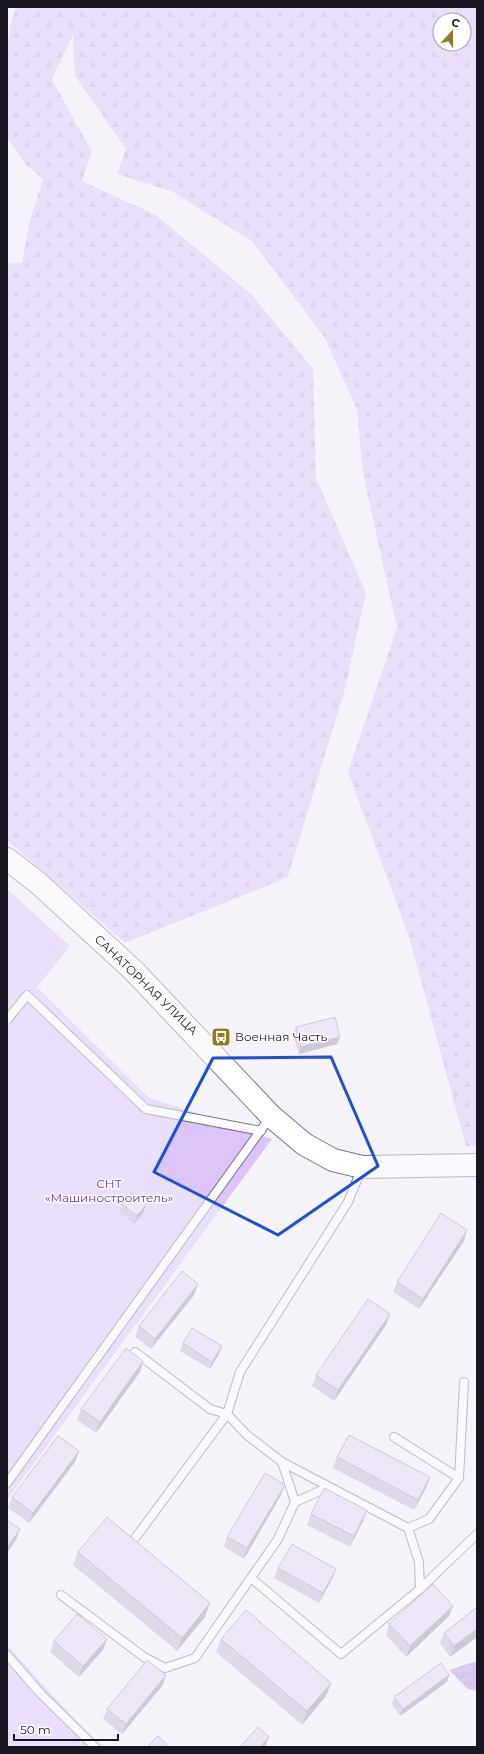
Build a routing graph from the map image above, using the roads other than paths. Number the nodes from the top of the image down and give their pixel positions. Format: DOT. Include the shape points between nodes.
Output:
graph roads {
  1 [pos="7,859"];
  2 [pos="7,1020"];
  3 [pos="266,1123"];
  4 [pos="477,1164"];
  5 [pos="362,1167"];
  6 [pos="135,1352"];
  7 [pos="464,1382"];
  8 [pos="227,1414"];
  9 [pos="394,1437"];
  10 [pos="282,1462"];
  11 [pos="459,1478"];
  12 [pos="7,1483"];
  13 [pos="329,1487"];
  14 [pos="295,1502"];
  15 [pos="408,1528"];
  16 [pos="477,1534"];
  17 [pos="136,1537"];
  18 [pos="251,1578"];
  19 [pos="420,1589"];
  20 [pos="61,1595"];
  21 [pos="7,1655"];
  22 [pos="94,1747"];
  1 -- 3 [label="street, САНАТОРНАЯ УЛИЦА" via="37,882 134,971"];
  2 -- 3 [label="lane" via="28,995 146,1109"];
  3 -- 5 [label="street, САНАТОРНАЯ УЛИЦА" via="288,1132 319,1154 348,1165"];
  3 -- 12 [label="lane"];
  4 -- 5 [label="street, САНАТОРНАЯ УЛИЦА"];
  5 -- 8 [label="lane" via="348,1202 240,1372"];
  6 -- 8 [label="lane" via="210,1409"];
  7 -- 11 [label="lane"];
  8 -- 10 [label="lane" via="247,1435"];
  8 -- 17 [label="lane"];
  9 -- 11 [label="lane"];
  10 -- 13 [label="lane"];
  10 -- 14 [label="lane"];
  11 -- 15 [label="lane" via="429,1519"];
  13 -- 14 [label="lane"];
  13 -- 15 [label="lane"];
  14 -- 18 [label="lane" via="278,1539"];
  15 -- 19 [label="lane" via="419,1562"];
  16 -- 19 [label="lane"];
  18 -- 19 [label="lane" via="341,1654"];
  18 -- 20 [label="lane" via="195,1658 165,1668 144,1657"];
  21 -- 22 [label="lane" via="41,1694"];
}
